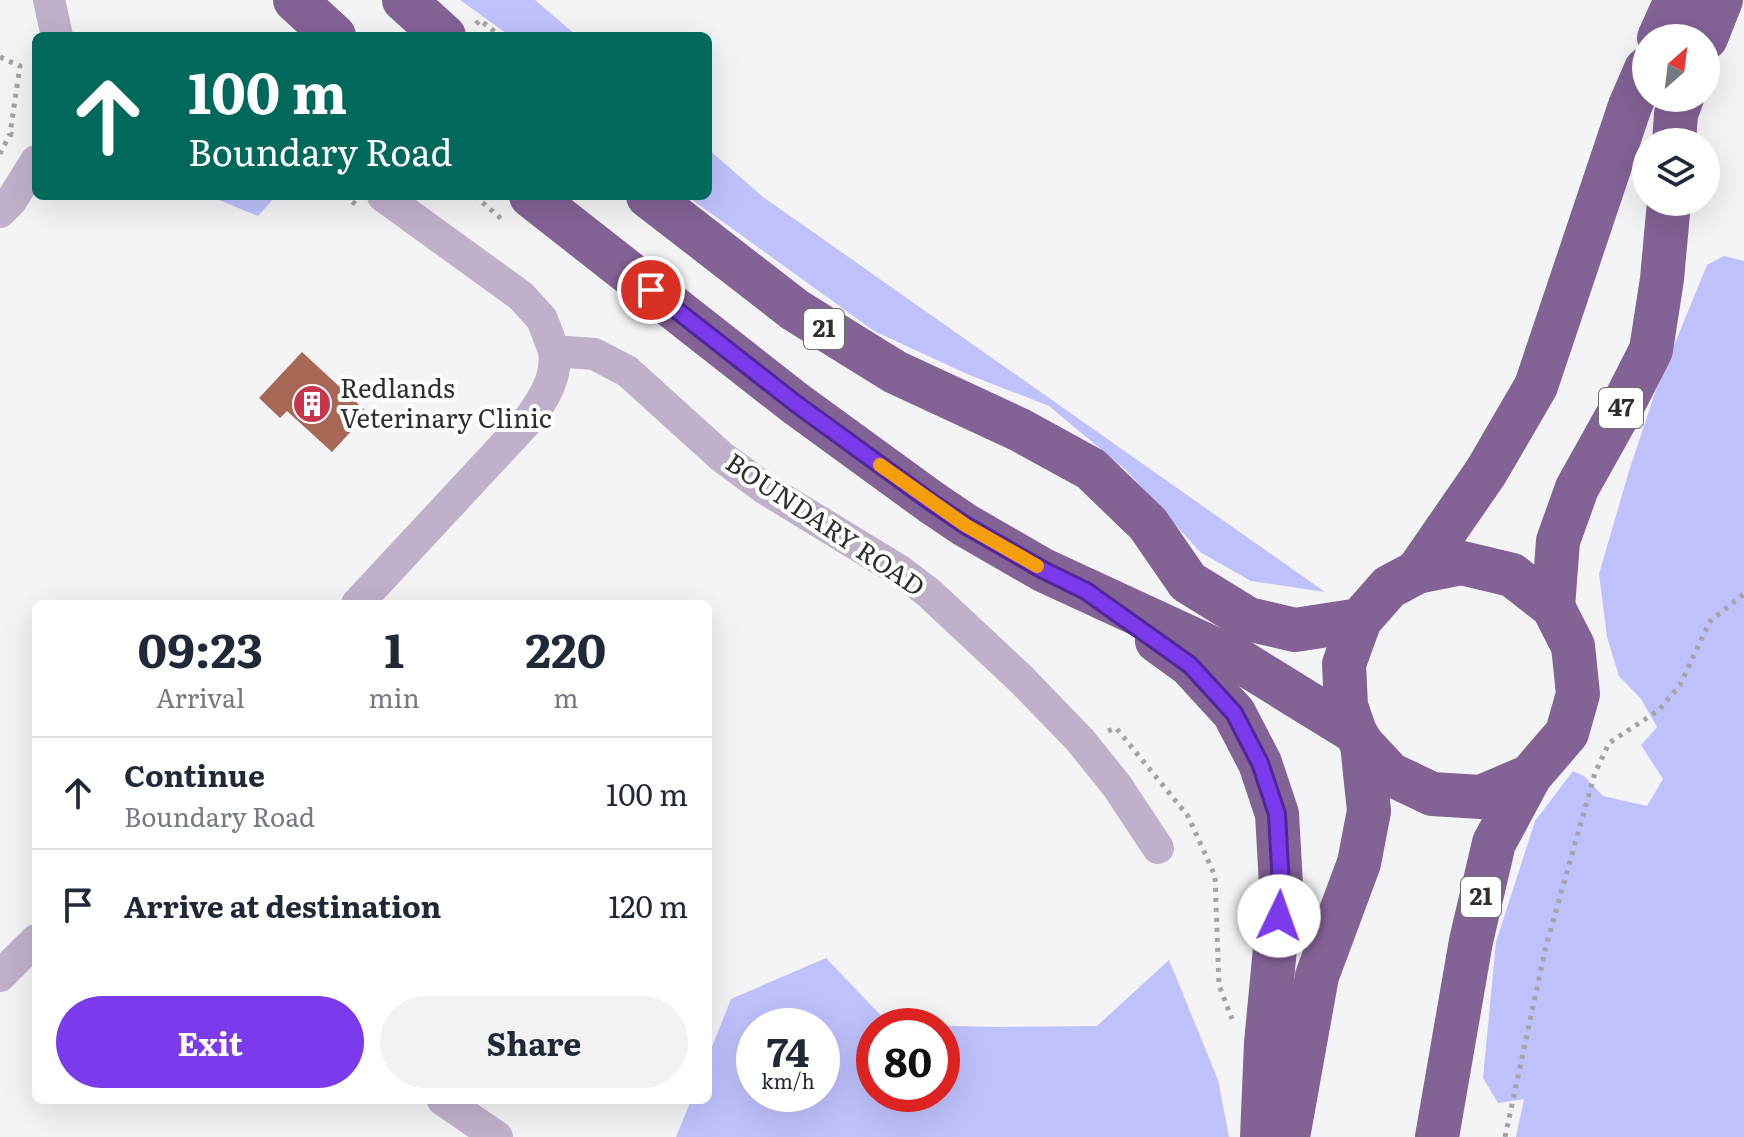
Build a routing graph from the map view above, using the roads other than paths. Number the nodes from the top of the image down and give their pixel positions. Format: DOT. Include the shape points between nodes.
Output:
graph roads {
  1 [pos="49,0"];
  2 [pos="295,0"];
  3 [pos="404,0"];
  4 [pos="1676,0"];
  5 [pos="1721,0"];
  6 [pos="1665,24"];
  7 [pos="1712,24"];
  8 [pos="462,28"];
  9 [pos="56,32"];
  10 [pos="330,32"];
  11 [pos="1632,101"];
  12 [pos="30,149"];
  13 [pos="389,200"];
  14 [pos="536,200"];
  15 [pos="653,200"];
  16 [pos="0,212"];
  17 [pos="1668,216"];
  18 [pos="554,351"];
  19 [pos="1417,572"];
  20 [pos="1086,591"];
  21 [pos="361,600"];
  22 [pos="1553,607"];
  23 [pos="1360,620"];
  24 [pos="1359,738"];
  25 [pos="1530,776"];
  26 [pos="1158,848"];
  27 [pos="32,944"];
  28 [pos="0,976"];
  29 [pos="1268,1035"];
  30 [pos="449,1104"];
  31 [pos="1437,1134"];
  32 [pos="497,1137"];
  33 [pos="1262,1137"];
  34 [pos="1288,1137"];
  1 -- 9 [label="street"];
  2 -- 10 [label="highway"];
  3 -- 8 [label="highway"];
  4 -- 6 [label="highway"];
  5 -- 7 [label="highway"];
  11 -- 19 [label="highway" via="1536,386 1486,472"];
  12 -- 16 [label="street" via="11,201"];
  13 -- 18 [label="street" via="521,296 542,319"];
  14 -- 20 [label="highway, 21" via="931,502"];
  15 -- 23 [label="highway, 21" via="820,326 895,372 1091,469 1148,524 1188,582 1248,619 1295,630"];
  17 -- 22 [label="highway, 47" via="1651,350 1577,488 1558,541"];
  18 -- 21 [label="street" via="550,383 530,418"];
  18 -- 26 [label="street, BOUNDARY ROAD" via="594,354 627,371 743,473 929,593 1080,740"];
  19 -- 22 [label="highway, 21" via="1462,563 1512,575"];
  19 -- 23 [label="highway, 21" via="1389,587"];
  20 -- 24 [label="highway, 21" via="1240,661"];
  20 -- 29 [label="highway, 21" via="1190,665 1234,713 1260,763 1277,814 1281,885"];
  22 -- 25 [label="highway, 21" via="1573,646 1578,694 1567,733"];
  23 -- 24 [label="highway" via="1344,664 1346,706"];
  24 -- 25 [label="highway, 21" via="1390,774 1432,794 1481,797"];
  24 -- 29 [label="highway, 21" via="1369,811 1359,863 1317,976"];
  25 -- 31 [label="highway, 21" via="1494,843"];
  27 -- 28 [label="street"];
  29 -- 33 [label="highway, 21"];
  29 -- 34 [label="highway, 21"];
  30 -- 32 [label="street"];
}
